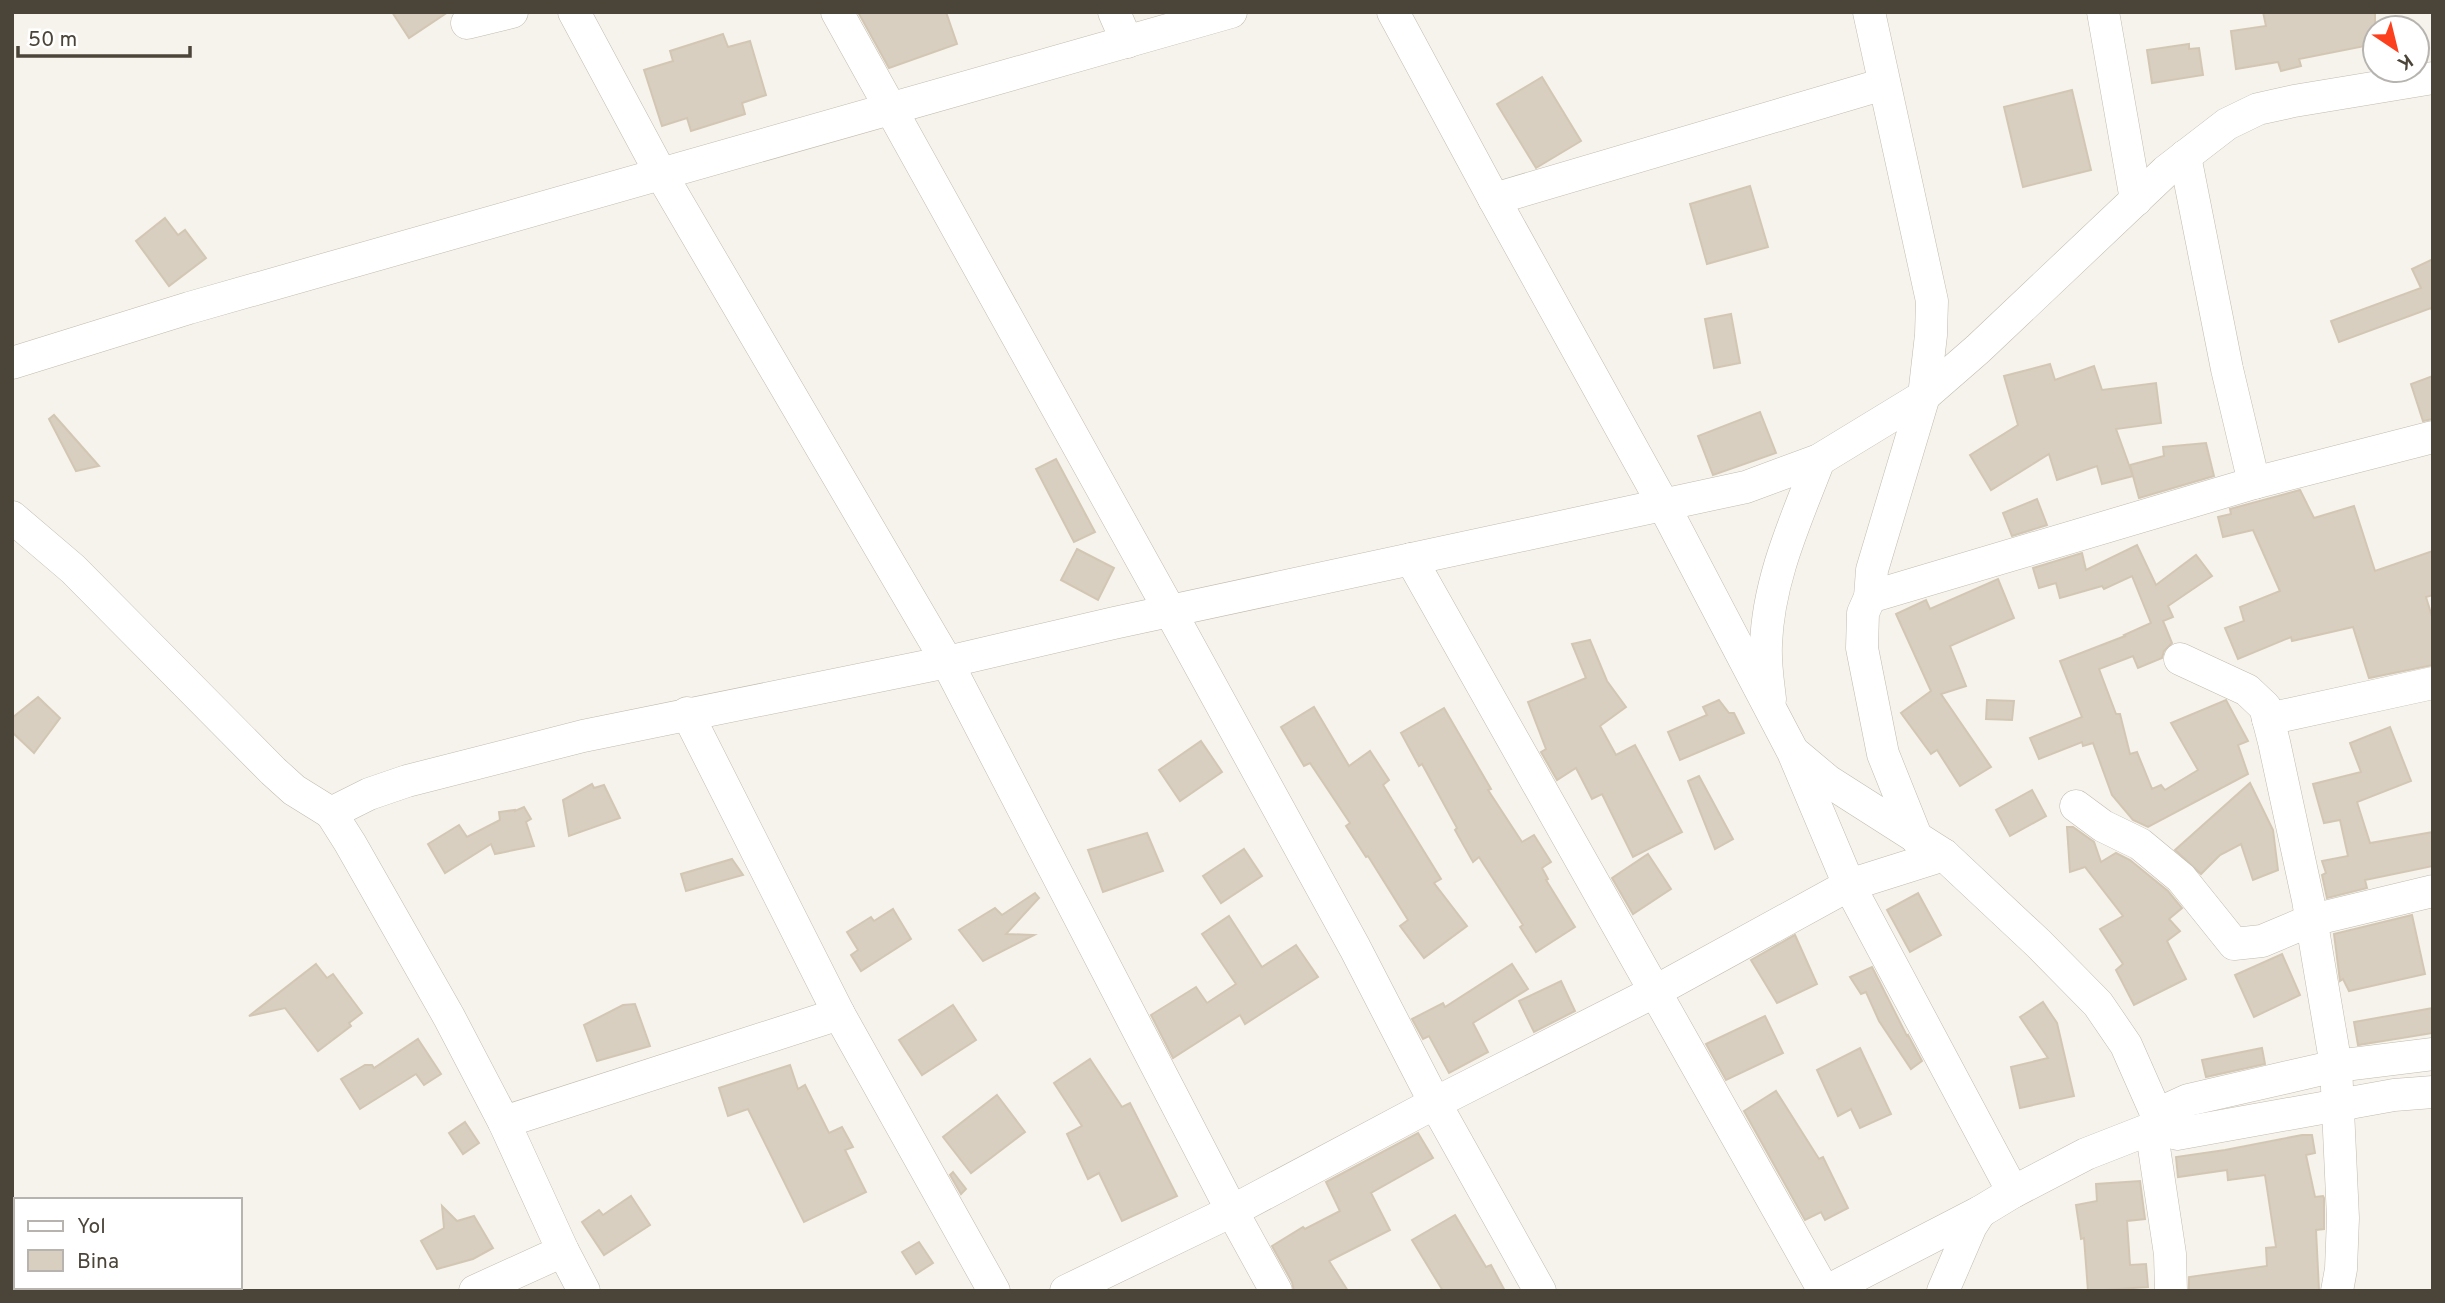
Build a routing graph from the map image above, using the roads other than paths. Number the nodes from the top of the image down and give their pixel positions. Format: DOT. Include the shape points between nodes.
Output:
graph roads {
  1 [pos="512,12"];
  2 [pos="574,12"];
  3 [pos="837,12"];
  4 [pos="1114,12"];
  5 [pos="1231,12"];
  6 [pos="1393,12"];
  7 [pos="1869,12"];
  8 [pos="2103,12"];
  9 [pos="467,23"];
  10 [pos="1127,42"];
  11 [pos="2433,78"];
  12 [pos="1884,84"];
  13 [pos="890,109"];
  14 [pos="2185,156"];
  15 [pos="661,174"];
  16 [pos="1494,199"];
  17 [pos="2136,200"];
  18 [pos="12,363"];
  19 [pos="1924,396"];
  20 [pos="2433,437"];
  21 [pos="1819,460"];
  22 [pos="2254,483"];
  23 [pos="1663,504"];
  24 [pos="12,517"];
  25 [pos="1411,559"];
  26 [pos="1870,597"];
  27 [pos="1170,611"];
  28 [pos="2180,659"];
  29 [pos="947,662"];
  30 [pos="2433,683"];
  31 [pos="1770,710"];
  32 [pos="687,713"];
  33 [pos="2268,719"];
  34 [pos="1793,751"];
  35 [pos="2076,806"];
  36 [pos="331,813"];
  37 [pos="1917,839"];
  38 [pos="1944,855"];
  39 [pos="1849,885"];
  40 [pos="2433,891"];
  41 [pos="2312,920"];
  42 [pos="1654,992"];
  43 [pos="839,1014"];
  44 [pos="2433,1055"];
  45 [pos="2336,1066"];
  46 [pos="2433,1092"];
  47 [pos="1435,1102"];
  48 [pos="2339,1105"];
  49 [pos="504,1122"];
  50 [pos="2160,1125"];
  51 [pos="2013,1192"];
  52 [pos="1232,1211"];
  53 [pos="1980,1212"];
  54 [pos="563,1251"];
  55 [pos="475,1291"];
  56 [pos="584,1291"];
  57 [pos="994,1291"];
  58 [pos="1066,1291"];
  59 [pos="1276,1291"];
  60 [pos="1540,1291"];
  61 [pos="1825,1291"];
  62 [pos="1943,1291"];
  63 [pos="2171,1291"];
  64 [pos="2337,1291"];
  1 -- 9 [label="street"];
  2 -- 15 [label="street"];
  3 -- 13 [label="street"];
  4 -- 10 [label="street"];
  5 -- 10 [label="street"];
  6 -- 16 [label="street"];
  7 -- 12 [label="street"];
  8 -- 17 [label="street"];
  10 -- 13 [label="street"];
  11 -- 14 [label="street" via="2258,109 2227,124"];
  12 -- 16 [label="street"];
  12 -- 19 [label="street" via="1932,301"];
  13 -- 15 [label="street"];
  13 -- 27 [label="street"];
  14 -- 17 [label="street"];
  14 -- 22 [label="street"];
  15 -- 18 [label="street"];
  15 -- 29 [label="street"];
  16 -- 23 [label="street"];
  17 -- 19 [label="street"];
  19 -- 21 [label="street"];
  19 -- 26 [label="street" via="1872,570"];
  20 -- 22 [label="street"];
  21 -- 23 [label="street" via="1746,487"];
  21 -- 31 [label="street" via="1783,554 1772,600 1766,645"];
  22 -- 26 [label="street"];
  23 -- 25 [label="street"];
  23 -- 31 [label="street"];
  24 -- 36 [label="street" via="73,569 273,771"];
  25 -- 27 [label="street"];
  25 -- 42 [label="street"];
  26 -- 37 [label="street" via="1863,613 1862,648 1872,706 1883,754"];
  27 -- 29 [label="street"];
  27 -- 47 [label="street"];
  28 -- 33 [label="street" via="2246,690 2265,707"];
  29 -- 32 [label="street"];
  29 -- 52 [label="street"];
  30 -- 33 [label="street"];
  31 -- 34 [label="street"];
  32 -- 36 [label="street" via="407,781"];
  32 -- 43 [label="street"];
  33 -- 41 [label="street"];
  34 -- 37 [label="street" via="1828,781"];
  34 -- 39 [label="street"];
  35 -- 41 [label="street" via="2140,844 2181,877 2234,944 2262,941"];
  36 -- 49 [label="street"];
  37 -- 38 [label="street"];
  38 -- 39 [label="street"];
  38 -- 50 [label="street" via="2098,1004 2126,1045"];
  39 -- 42 [label="street"];
  39 -- 51 [label="street"];
  40 -- 41 [label="street"];
  41 -- 45 [label="street"];
  42 -- 47 [label="street"];
  42 -- 61 [label="street"];
  43 -- 49 [label="street"];
  43 -- 57 [label="street"];
  44 -- 45 [label="street"];
  45 -- 48 [label="street"];
  45 -- 50 [label="street" via="2188,1100"];
  46 -- 48 [label="street"];
  47 -- 52 [label="street"];
  47 -- 60 [label="street"];
  48 -- 50 [label="street"];
  48 -- 64 [label="street" via="2343,1218"];
  49 -- 54 [label="street"];
  50 -- 51 [label="street" via="2086,1154"];
  50 -- 63 [label="street"];
  51 -- 53 [label="street"];
  52 -- 58 [label="street"];
  52 -- 59 [label="street"];
  53 -- 61 [label="street"];
  53 -- 62 [label="street"];
  54 -- 55 [label="street"];
  54 -- 56 [label="street"];
}
